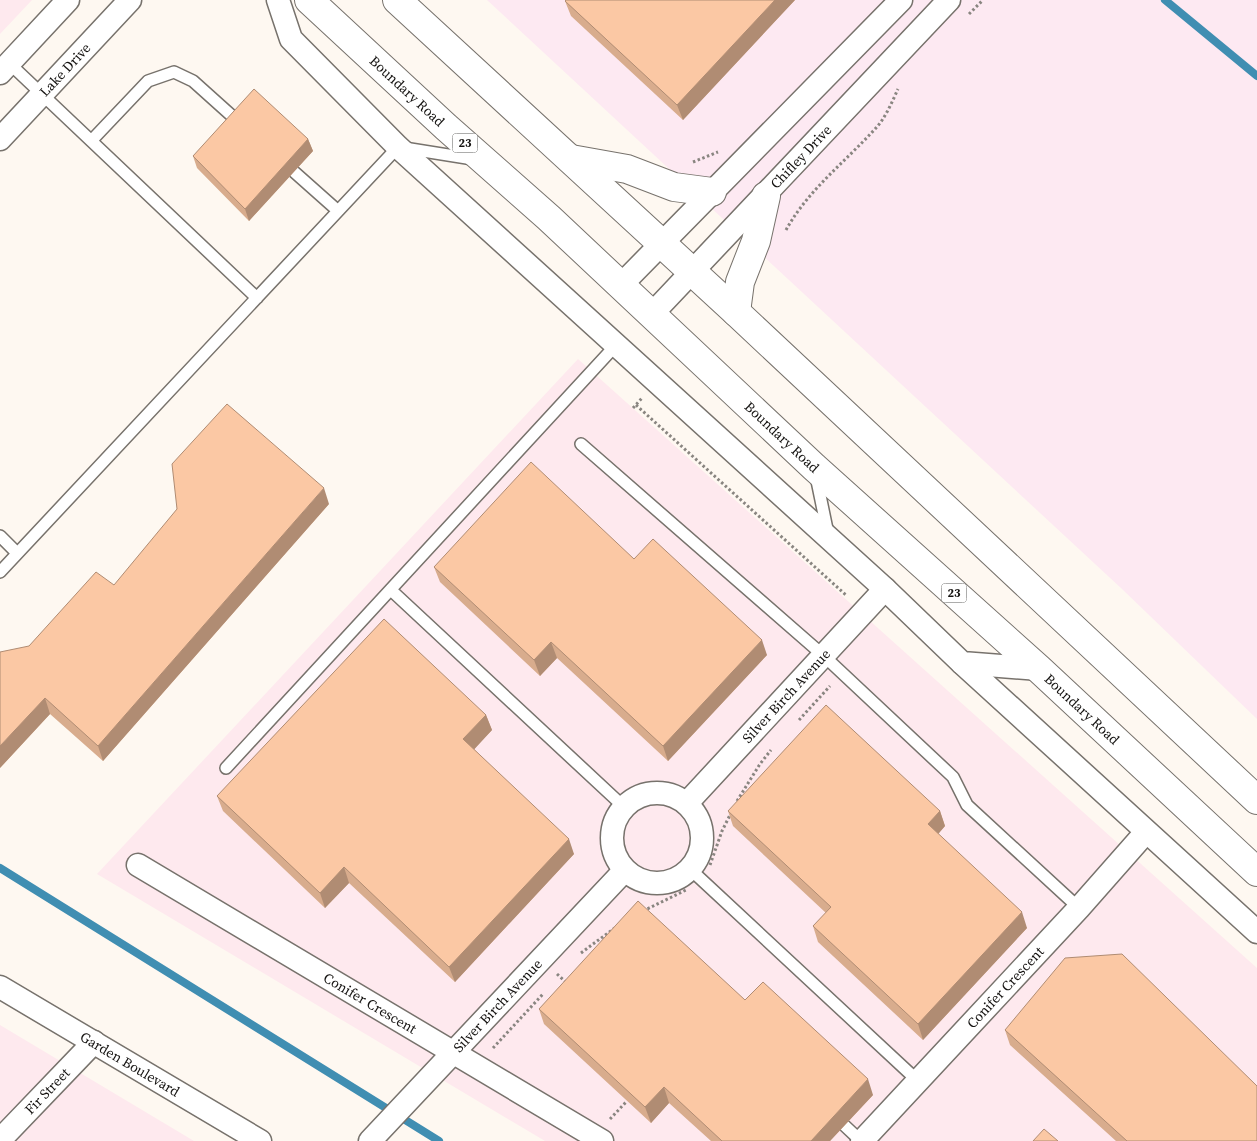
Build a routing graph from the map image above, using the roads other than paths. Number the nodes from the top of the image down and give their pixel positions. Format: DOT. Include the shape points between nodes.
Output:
graph roads {
  1 [pos="68,0"];
  2 [pos="130,0"];
  3 [pos="278,0"];
  4 [pos="309,0"];
  5 [pos="397,0"];
  6 [pos="901,0"];
  7 [pos="949,0"];
  8 [pos="5,68"];
  9 [pos="42,94"];
  10 [pos="250,133"];
  11 [pos="0,139"];
  12 [pos="92,140"];
  13 [pos="398,147"];
  14 [pos="272,152"];
  15 [pos="571,159"];
  16 [pos="485,161"];
  17 [pos="712,192"];
  18 [pos="766,196"];
  19 [pos="337,210"];
  20 [pos="661,243"];
  21 [pos="692,272"];
  22 [pos="621,285"];
  23 [pos="257,298"];
  24 [pos="736,312"];
  25 [pos="651,315"];
  26 [pos="616,345"];
  27 [pos="581,444"];
  28 [pos="814,467"];
  29 [pos="0,536"];
  30 [pos="830,540"];
  31 [pos="17,553"];
  32 [pos="0,572"];
  33 [pos="885,589"];
  34 [pos="392,591"];
  35 [pos="824,656"];
  36 [pos="962,663"];
  37 [pos="1039,669"];
  38 [pos="226,768"];
  39 [pos="1257,800"];
  40 [pos="687,803"];
  41 [pos="624,807"];
  42 [pos="1146,832"];
  43 [pos="138,865"];
  44 [pos="625,870"];
  45 [pos="1257,872"];
  46 [pos="695,873"];
  47 [pos="1079,908"];
  48 [pos="1257,932"];
  49 [pos="0,986"];
  50 [pos="94,1042"];
  51 [pos="463,1058"];
  52 [pos="918,1081"];
  53 [pos="845,1126"];
  54 [pos="0,1140"];
  55 [pos="260,1141"];
  56 [pos="370,1141"];
  57 [pos="602,1141"];
  58 [pos="862,1141"];
  1 -- 8 [label="street"];
  2 -- 9 [label="street, Lake Drive"];
  3 -- 13 [label="street" via="291,39"];
  4 -- 16 [label="main road, Boundary Road / 23"];
  5 -- 15 [label="main road"];
  6 -- 17 [label="street"];
  7 -- 18 [label="street, Chifley Drive"];
  8 -- 9 [label="lane"];
  9 -- 11 [label="street, Lake Drive"];
  9 -- 12 [label="lane"];
  10 -- 12 [label="lane" via="193,81 174,72 148,81"];
  12 -- 23 [label="lane"];
  13 -- 16 [label="lane"];
  13 -- 19 [label="lane"];
  13 -- 26 [label="street"];
  14 -- 19 [label="lane"];
  15 -- 17 [label="main road" via="626,169 674,187"];
  15 -- 20 [label="main road"];
  16 -- 22 [label="main road, Boundary Road / 23"];
  17 -- 20 [label="street"];
  18 -- 21 [label="street, Chifley Drive"];
  18 -- 24 [label="main road" via="756,240 740,282"];
  19 -- 23 [label="lane"];
  20 -- 21 [label="main road"];
  20 -- 22 [label="street"];
  21 -- 24 [label="main road"];
  21 -- 25 [label="street, Chifley Drive"];
  22 -- 25 [label="main road, Boundary Road / 23"];
  23 -- 31 [label="lane"];
  24 -- 39 [label="main road"];
  25 -- 28 [label="main road, Boundary Road / 23"];
  26 -- 30 [label="street"];
  26 -- 34 [label="lane"];
  27 -- 35 [label="lane"];
  28 -- 30 [label="lane"];
  28 -- 37 [label="main road, Boundary Road / 23"];
  29 -- 31 [label="lane"];
  30 -- 33 [label="street"];
  31 -- 32 [label="lane"];
  33 -- 35 [label="street, Silver Birch Avenue"];
  33 -- 36 [label="street"];
  34 -- 38 [label="lane"];
  34 -- 41 [label="lane"];
  35 -- 40 [label="street, Silver Birch Avenue"];
  35 -- 47 [label="lane" via="953,777 968,805"];
  36 -- 37 [label="street"];
  36 -- 42 [label="street"];
  37 -- 45 [label="main road, Boundary Road / 23"];
  40 -- 41 [label="street" via="675,796 655,793 635,798"];
  40 -- 46 [label="street" via="701,828 702,843"];
  41 -- 44 [label="street" via="612,832 612,846"];
  42 -- 47 [label="street, Conifer Crescent"];
  42 -- 48 [label="street"];
  43 -- 51 [label="street, Conifer Crescent"];
  44 -- 46 [label="street" via="637,879 651,883 665,883"];
  44 -- 51 [label="street, Silver Birch Avenue"];
  46 -- 52 [label="lane"];
  47 -- 52 [label="street, Conifer Crescent"];
  49 -- 50 [label="street, Garden Boulevard"];
  50 -- 54 [label="street, Fir Street"];
  50 -- 55 [label="street, Garden Boulevard"];
  51 -- 56 [label="street, Silver Birch Avenue" via="424,1084"];
  51 -- 57 [label="street, Conifer Crescent"];
  52 -- 58 [label="street, Conifer Crescent"];
  53 -- 58 [label="lane"];
}
